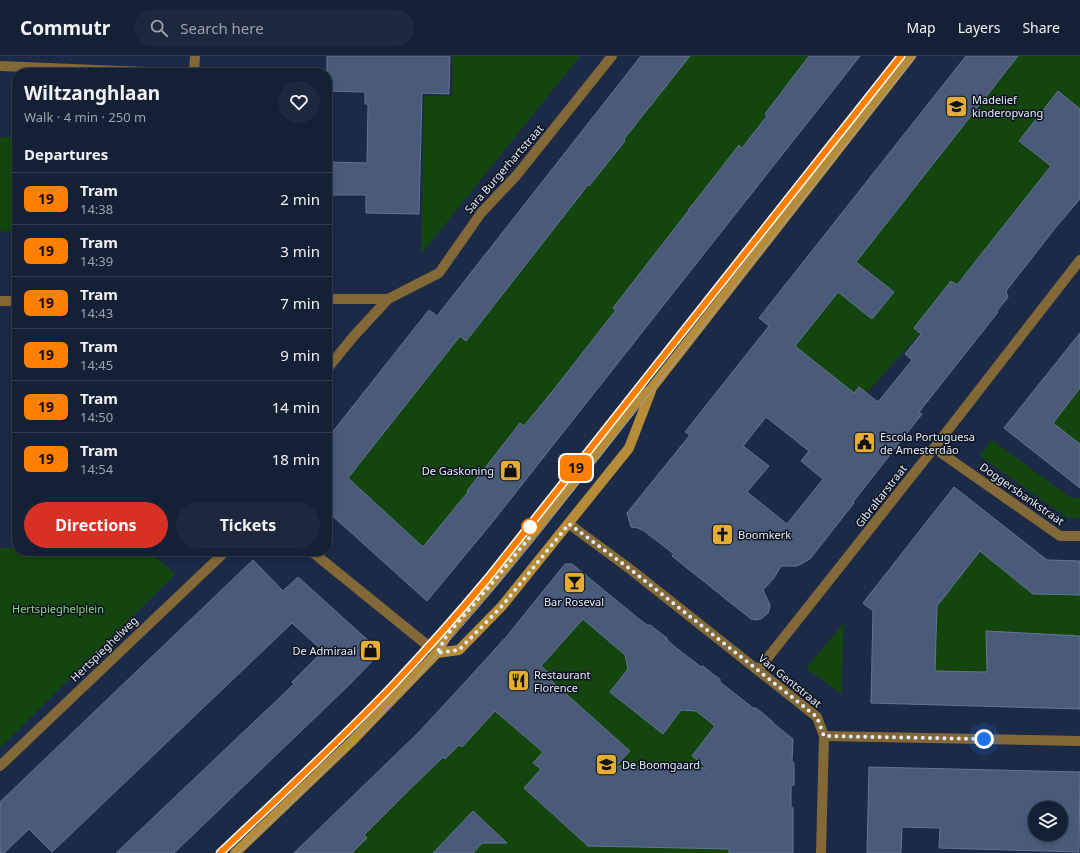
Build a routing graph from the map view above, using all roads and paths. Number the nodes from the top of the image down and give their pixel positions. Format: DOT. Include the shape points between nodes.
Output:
graph roads {
  1 [pos="195,56"];
  2 [pos="612,56"];
  3 [pos="911,56"];
  4 [pos="0,66"];
  5 [pos="49,68"];
  6 [pos="194,68"];
  7 [pos="1080,260"];
  8 [pos="388,299"];
  9 [pos="332,300"];
  10 [pos="0,301"];
  11 [pos="12,301"];
  12 [pos="332,363"];
  13 [pos="651,389"];
  14 [pos="934,448"];
  15 [pos="569,524"];
  16 [pos="1080,536"];
  17 [pos="221,556"];
  18 [pos="317,556"];
  19 [pos="437,653"];
  20 [pos="758,670"];
  21 [pos="824,736"];
  22 [pos="1080,741"];
  23 [pos="0,766"];
  24 [pos="236,853"];
  25 [pos="821,853"];
  1 -- 6 [label="street"];
  2 -- 8 [label="street, Sara Burgerhartstraat" via="516,176 481,212 439,273"];
  3 -- 13 [label="street"];
  4 -- 5 [label="street"];
  7 -- 14 [label="street, Gibraltarstraat"];
  8 -- 9 [label="street, Sara Burgerhartstraat"];
  8 -- 12 [label="street, Sara Burgerhartstraat"];
  10 -- 11 [label="street"];
  13 -- 15 [label="street" via="629,448"];
  13 -- 19 [label="street" via="634,405 493,582 447,635"];
  14 -- 16 [label="street, Doggersbankstraat" via="1060,536"];
  14 -- 20 [label="street, Gibraltarstraat"];
  15 -- 19 [label="street" via="502,606 459,650"];
  15 -- 20 [label="street, Van Gentstraat"];
  17 -- 23 [label="street, Hertspieghelweg"];
  18 -- 19 [label="street"];
  19 -- 24 [label="street" via="351,742"];
  20 -- 21 [label="street, Van Gentstraat" via="817,717"];
  21 -- 22 [label="street"];
  21 -- 25 [label="street"];
}
